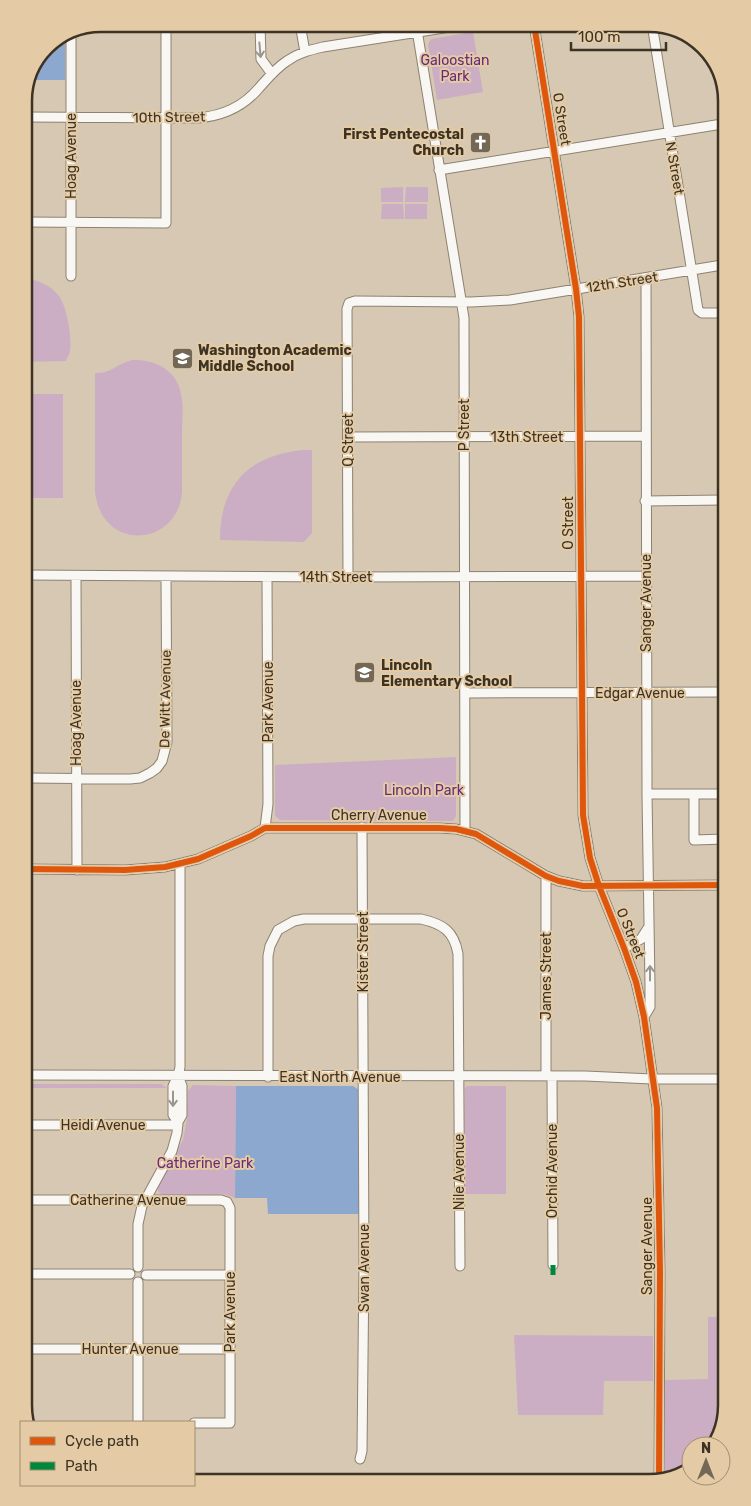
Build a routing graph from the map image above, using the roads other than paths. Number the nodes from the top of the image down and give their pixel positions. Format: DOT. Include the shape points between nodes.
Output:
graph roads {
  1 [pos="166,33"];
  2 [pos="260,33"];
  3 [pos="301,33"];
  4 [pos="393,33"];
  5 [pos="417,33"];
  6 [pos="535,33"];
  7 [pos="653,33"];
  8 [pos="71,40"];
  9 [pos="304,52"];
  10 [pos="272,74"];
  11 [pos="33,117"];
  12 [pos="70,118"];
  13 [pos="166,118"];
  14 [pos="718,125"];
  15 [pos="669,133"];
  16 [pos="555,151"];
  17 [pos="440,170"];
  18 [pos="33,222"];
  19 [pos="71,222"];
  20 [pos="718,266"];
  21 [pos="692,270"];
  22 [pos="71,276"];
  23 [pos="646,278"];
  24 [pos="576,289"];
  25 [pos="461,302"];
  26 [pos="349,303"];
  27 [pos="718,313"];
  28 [pos="645,436"];
  29 [pos="348,437"];
  30 [pos="464,437"];
  31 [pos="581,437"];
  32 [pos="718,500"];
  33 [pos="645,501"];
  34 [pos="33,575"];
  35 [pos="76,576"];
  36 [pos="166,576"];
  37 [pos="466,576"];
  38 [pos="581,576"];
  39 [pos="646,576"];
  40 [pos="267,577"];
  41 [pos="348,577"];
  42 [pos="718,692"];
  43 [pos="465,693"];
  44 [pos="646,693"];
  45 [pos="581,694"];
  46 [pos="32,778"];
  47 [pos="77,778"];
  48 [pos="647,794"];
  49 [pos="694,794"];
  50 [pos="718,794"];
  51 [pos="362,827"];
  52 [pos="265,828"];
  53 [pos="465,831"];
  54 [pos="718,839"];
  55 [pos="180,864"];
  56 [pos="32,869"];
  57 [pos="77,870"];
  58 [pos="546,876"];
  59 [pos="648,885"];
  60 [pos="718,885"];
  61 [pos="599,886"];
  62 [pos="363,919"];
  63 [pos="648,928"];
  64 [pos="624,948"];
  65 [pos="644,1017"];
  66 [pos="32,1075"];
  67 [pos="178,1076"];
  68 [pos="364,1076"];
  69 [pos="549,1076"];
  70 [pos="268,1077"];
  71 [pos="458,1077"];
  72 [pos="652,1079"];
  73 [pos="718,1079"];
  74 [pos="178,1123"];
  75 [pos="32,1125"];
  76 [pos="32,1200"];
  77 [pos="145,1200"];
  78 [pos="227,1202"];
  79 [pos="553,1265"];
  80 [pos="138,1266"];
  81 [pos="460,1266"];
  82 [pos="32,1274"];
  83 [pos="130,1274"];
  84 [pos="146,1274"];
  85 [pos="230,1274"];
  86 [pos="138,1282"];
  87 [pos="32,1349"];
  88 [pos="138,1349"];
  89 [pos="230,1349"];
  90 [pos="138,1421"];
  91 [pos="195,1423"];
  92 [pos="360,1459"];
  93 [pos="659,1473"];
  1 -- 13 [label="street"];
  2 -- 10 [label="street, one-way" via="261,59"];
  3 -- 9 [label="street"];
  4 -- 9 [label="street, 10th Street"];
  5 -- 17 [label="street, P Street"];
  6 -- 16 [label="street, O Street"];
  7 -- 15 [label="street, N Street"];
  8 -- 12 [label="street, Hoag Avenue"];
  9 -- 10 [label="street, 10th Street" via="286,61"];
  10 -- 13 [label="street, 10th Street" via="252,96 226,112 206,117"];
  11 -- 12 [label="street, 10th Street"];
  12 -- 13 [label="street, 10th Street"];
  12 -- 19 [label="street, Hoag Avenue"];
  13 -- 19 [label="street" via="166,223"];
  14 -- 15 [label="street"];
  15 -- 16 [label="street"];
  15 -- 21 [label="street, N Street"];
  16 -- 17 [label="street"];
  16 -- 24 [label="street, O Street"];
  17 -- 25 [label="street, P Street"];
  18 -- 19 [label="street"];
  19 -- 22 [label="street, Hoag Avenue"];
  20 -- 21 [label="street, 12th Street"];
  21 -- 23 [label="street, 12th Street"];
  21 -- 27 [label="street, N Street" via="699,312"];
  23 -- 24 [label="street, 12th Street"];
  23 -- 28 [label="street, Sanger Avenue"];
  24 -- 25 [label="street, 12th Street" via="510,300"];
  24 -- 31 [label="street, O Street" via="580,317"];
  25 -- 26 [label="street, 12th Street"];
  25 -- 30 [label="street, P Street" via="464,318"];
  26 -- 29 [label="street, Q Street"];
  28 -- 31 [label="street, 13th Street"];
  28 -- 33 [label="street, Sanger Avenue"];
  29 -- 30 [label="street, 13th Street"];
  29 -- 41 [label="street, Q Street"];
  30 -- 31 [label="street, 13th Street"];
  30 -- 37 [label="street, P Street"];
  31 -- 38 [label="street, O Street"];
  32 -- 33 [label="street"];
  33 -- 39 [label="street, Sanger Avenue"];
  34 -- 35 [label="street, 14th Street"];
  35 -- 36 [label="street, 14th Street"];
  35 -- 47 [label="street, Hoag Avenue"];
  36 -- 40 [label="street, 14th Street"];
  36 -- 47 [label="street, De Witt Avenue" via="167,742 162,761 150,774 140,778"];
  37 -- 38 [label="street, 14th Street"];
  37 -- 41 [label="street, 14th Street"];
  37 -- 43 [label="street, P Street"];
  38 -- 39 [label="street, 14th Street"];
  38 -- 45 [label="street, O Street"];
  39 -- 44 [label="street, Sanger Avenue"];
  40 -- 41 [label="street, 14th Street"];
  40 -- 52 [label="street, Park Avenue" via="268,804"];
  42 -- 44 [label="street, Edgar Avenue"];
  43 -- 45 [label="street, Edgar Avenue"];
  43 -- 53 [label="street, P Street"];
  44 -- 45 [label="street, Edgar Avenue"];
  44 -- 48 [label="street, Sanger Avenue"];
  45 -- 61 [label="street, O Street" via="583,815"];
  46 -- 47 [label="street, De Witt Avenue"];
  47 -- 57 [label="street, Hoag Avenue"];
  48 -- 49 [label="street"];
  48 -- 59 [label="street, Sanger Avenue"];
  49 -- 50 [label="street"];
  49 -- 54 [label="street" via="694,840"];
  51 -- 52 [label="street, Cherry Avenue"];
  51 -- 53 [label="street, Cherry Avenue"];
  51 -- 62 [label="street, Kister Street"];
  52 -- 55 [label="street, Cherry Avenue"];
  53 -- 58 [label="street, Cherry Avenue" via="485,839"];
  55 -- 57 [label="street, Cherry Avenue" via="149,869"];
  55 -- 67 [label="street"];
  56 -- 57 [label="street, Cherry Avenue"];
  58 -- 61 [label="street, Cherry Avenue" via="571,884"];
  58 -- 69 [label="street, James Street"];
  59 -- 60 [label="street, Cherry Avenue"];
  59 -- 61 [label="street, Cherry Avenue"];
  59 -- 63 [label="street, Sanger Avenue"];
  61 -- 64 [label="street, O Street"];
  62 -- 68 [label="street, Kister Street"];
  62 -- 70 [label="street, Nile Avenue" via="304,919 278,930 274,936 268,956"];
  62 -- 71 [label="street, Nile Avenue" via="421,919 435,922 450,933 458,954"];
  63 -- 64 [label="street" via="641,939"];
  65 -- 63 [label="street, Sanger Avenue, one-way" via="650,1007"];
  64 -- 65 [label="street, O Street"];
  65 -- 72 [label="street, Sanger Avenue"];
  66 -- 67 [label="street, East North Avenue"];
  67 -- 70 [label="street, East North Avenue"];
  67 -- 74 [label="street" via="173,1086 173,1115"];
  68 -- 70 [label="street, East North Avenue"];
  68 -- 71 [label="street, East North Avenue"];
  68 -- 92 [label="street, Swan Avenue"];
  69 -- 71 [label="street, East North Avenue"];
  69 -- 72 [label="street, East North Avenue"];
  69 -- 79 [label="street, Orchid Avenue"];
  71 -- 81 [label="street, Nile Avenue"];
  72 -- 73 [label="street, East North Avenue"];
  72 -- 93 [label="street, Sanger Avenue" via="657,1108 660,1198"];
  74 -- 75 [label="street, Heidi Avenue"];
  74 -- 77 [label="street" via="172,1150"];
  76 -- 77 [label="street, Catherine Avenue"];
  77 -- 78 [label="street, Catherine Avenue"];
  77 -- 80 [label="street" via="138,1224"];
  78 -- 85 [label="street, Park Avenue" via="230,1208"];
  80 -- 83 [label="street"];
  80 -- 84 [label="street"];
  82 -- 83 [label="street"];
  83 -- 86 [label="street"];
  84 -- 85 [label="street"];
  84 -- 86 [label="street" via="144,1280"];
  85 -- 89 [label="street, Park Avenue"];
  86 -- 88 [label="street"];
  87 -- 88 [label="street, Hunter Avenue"];
  88 -- 89 [label="street, Hunter Avenue"];
  88 -- 90 [label="street"];
  89 -- 91 [label="street, Park Avenue" via="230,1423"];
}
